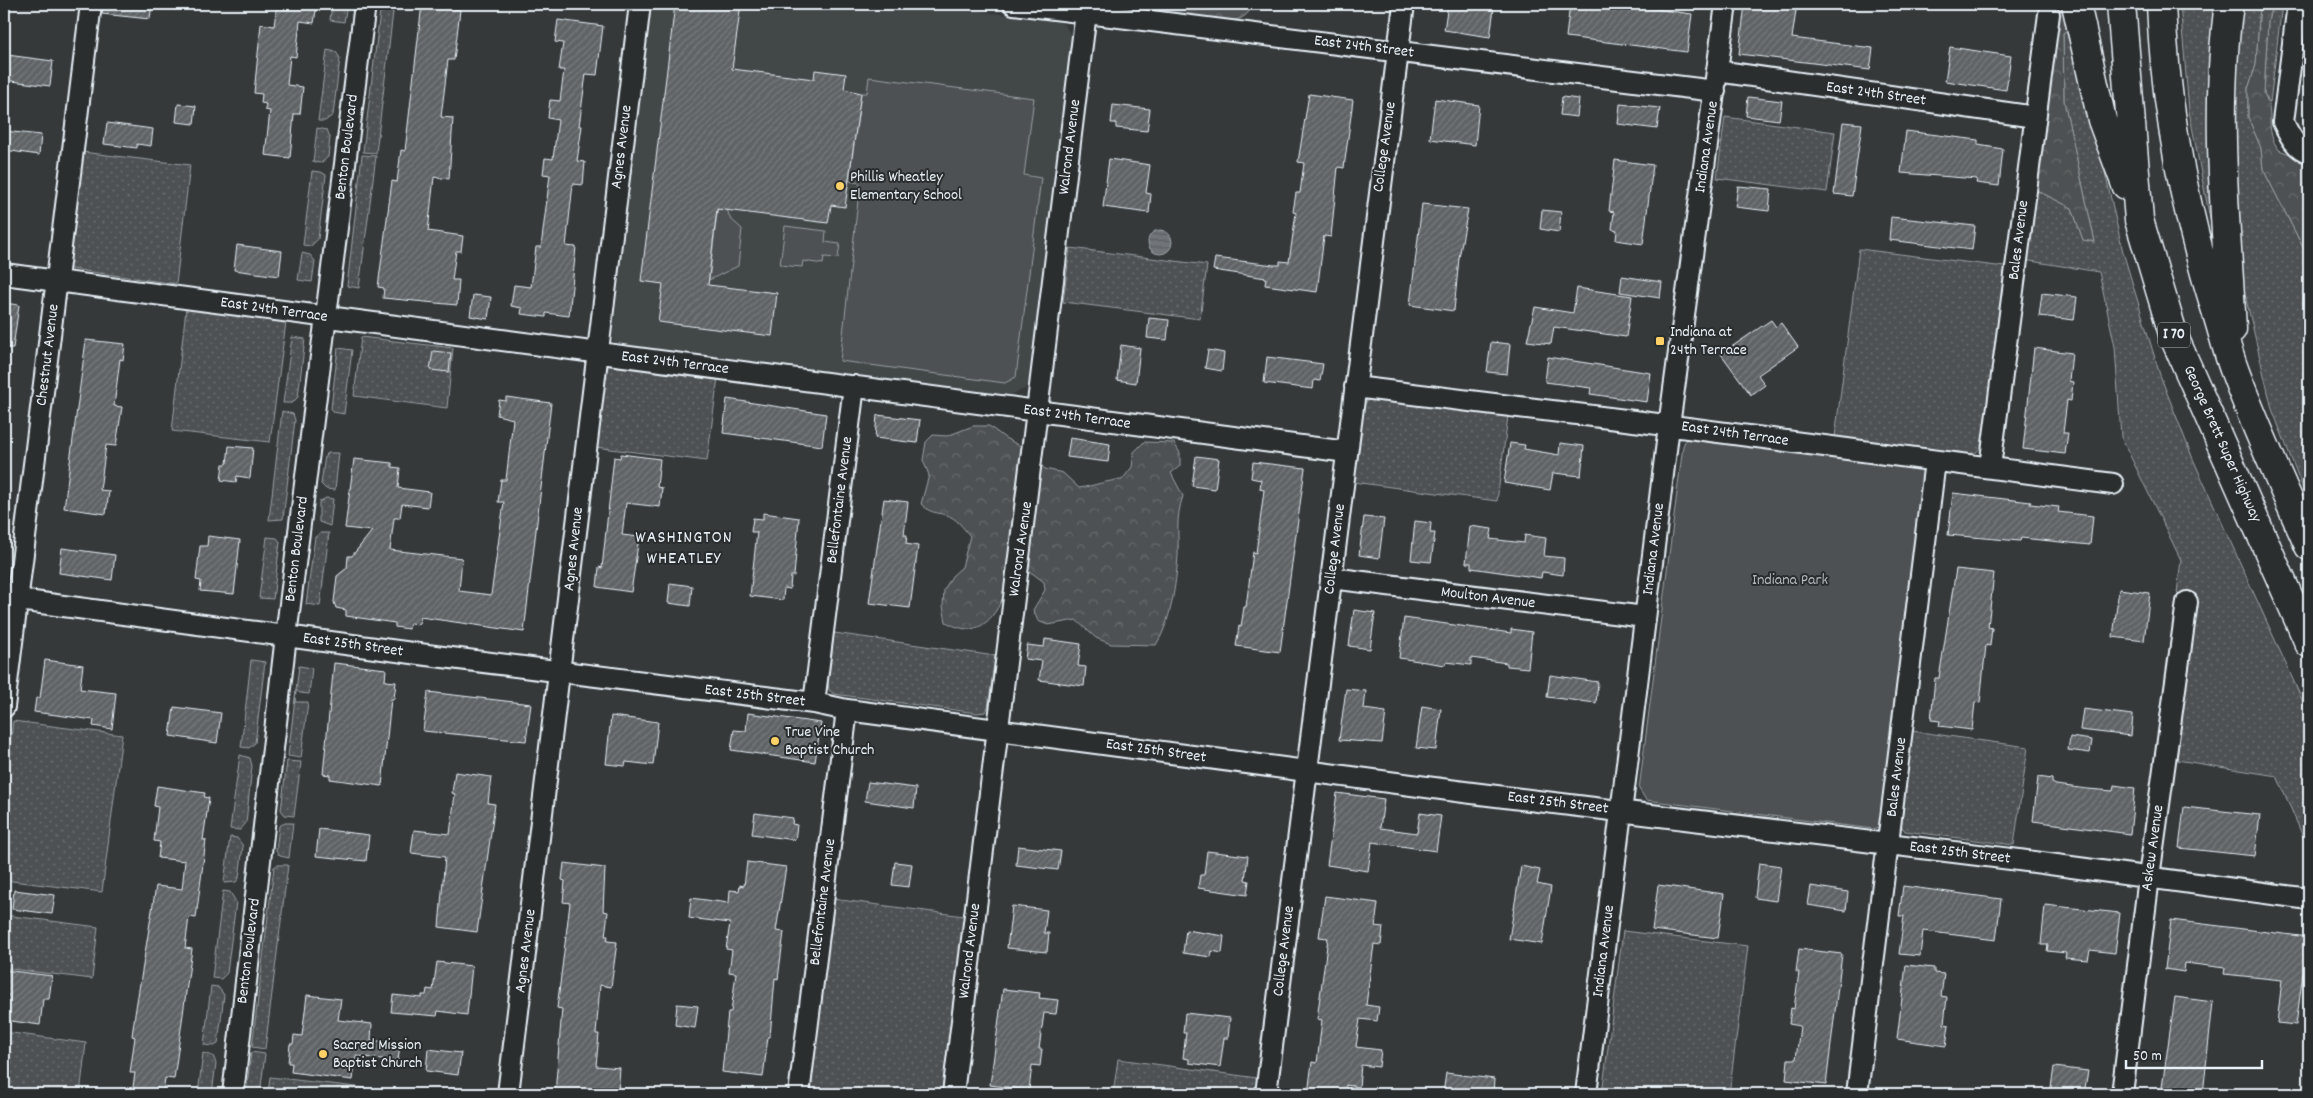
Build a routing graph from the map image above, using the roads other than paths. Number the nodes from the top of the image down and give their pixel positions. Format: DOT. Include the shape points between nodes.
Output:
graph roads {
  1 [pos="91,4"];
  2 [pos="364,4"];
  3 [pos="640,4"];
  4 [pos="1014,4"];
  5 [pos="1404,4"];
  6 [pos="1726,4"];
  7 [pos="2076,4"];
  8 [pos="2121,4"];
  9 [pos="2161,4"];
  10 [pos="2229,4"];
  11 [pos="2298,4"];
  12 [pos="1087,8"];
  13 [pos="2048,14"];
  14 [pos="1398,51"];
  15 [pos="1716,81"];
  16 [pos="2035,116"];
  17 [pos="2303,147"];
  18 [pos="2139,220"];
  19 [pos="4,274"];
  20 [pos="57,282"];
  21 [pos="326,317"];
  22 [pos="596,353"];
  23 [pos="2234,370"];
  24 [pos="854,386"];
  25 [pos="1355,387"];
  26 [pos="1039,411"];
  27 [pos="1669,426"];
  28 [pos="1347,452"];
  29 [pos="1935,461"];
  30 [pos="1990,467"];
  31 [pos="2113,484"];
  32 [pos="2309,546"];
  33 [pos="1331,578"];
  34 [pos="10,599"];
  35 [pos="2187,602"];
  36 [pos="1645,617"];
  37 [pos="286,636"];
  38 [pos="2309,643"];
  39 [pos="560,672"];
  40 [pos="814,703"];
  41 [pos="4,707"];
  42 [pos="847,710"];
  43 [pos="997,730"];
  44 [pos="1306,771"];
  45 [pos="1622,811"];
  46 [pos="1889,844"];
  47 [pos="2149,877"];
  48 [pos="2309,899"];
  49 [pos="233,1094"];
  50 [pos="508,1094"];
  51 [pos="800,1094"];
  52 [pos="953,1094"];
  53 [pos="1266,1094"];
  54 [pos="1586,1094"];
  55 [pos="1858,1094"];
  56 [pos="2122,1094"];
  1 -- 20 [label="street, Chestnut Avenue"];
  2 -- 21 [label="street, Benton Boulevard"];
  3 -- 22 [label="street, Agnes Avenue"];
  4 -- 12 [label="street, East 24th Street"];
  5 -- 14 [label="street, College Avenue"];
  6 -- 15 [label="street, Indiana Avenue"];
  7 -- 18 [label="highway" via="2102,120"];
  8 -- 18 [label="highway, George Brett Super Highway / I 70"];
  9 -- 23 [label="highway" via="2163,60 2175,150 2200,258"];
  10 -- 23 [label="highway" via="2222,86"];
  11 -- 17 [label="street" via="2283,122 2288,135"];
  12 -- 14 [label="street, East 24th Street"];
  12 -- 26 [label="street, Walrond Avenue"];
  13 -- 16 [label="street, Bales Avenue"];
  14 -- 15 [label="street, East 24th Street"];
  14 -- 25 [label="street, College Avenue"];
  15 -- 16 [label="street, East 24th Street"];
  15 -- 27 [label="street, Indiana Avenue"];
  16 -- 30 [label="street, Bales Avenue"];
  18 -- 38 [label="highway, George Brett Super Highway / I 70" via="2174,337"];
  19 -- 20 [label="street, East 24th Terrace"];
  20 -- 21 [label="street, East 24th Terrace"];
  20 -- 34 [label="street, Chestnut Avenue"];
  21 -- 22 [label="street, East 24th Terrace"];
  21 -- 37 [label="street, Benton Boulevard"];
  22 -- 24 [label="street, East 24th Terrace"];
  22 -- 39 [label="street, Agnes Avenue"];
  23 -- 32 [label="highway"];
  24 -- 26 [label="street, East 24th Terrace"];
  24 -- 40 [label="street, Bellefontaine Avenue"];
  25 -- 27 [label="street, East 24th Terrace"];
  25 -- 28 [label="street, College Avenue"];
  26 -- 28 [label="street, East 24th Terrace"];
  26 -- 43 [label="street, Walrond Avenue"];
  27 -- 29 [label="street, East 24th Terrace"];
  27 -- 36 [label="street, Indiana Avenue"];
  28 -- 33 [label="street, College Avenue"];
  29 -- 30 [label="street, East 24th Terrace"];
  29 -- 46 [label="street, Bales Avenue"];
  30 -- 31 [label="street, East 24th Terrace"];
  33 -- 36 [label="street, Moulton Avenue"];
  33 -- 44 [label="street, College Avenue"];
  34 -- 37 [label="street, East 25th Street"];
  34 -- 41 [label="street, Chestnut Avenue"];
  35 -- 47 [label="street, Askew Avenue"];
  36 -- 45 [label="street, Indiana Avenue"];
  37 -- 39 [label="street, East 25th Street"];
  37 -- 49 [label="street, Benton Boulevard"];
  39 -- 40 [label="street, East 25th Street"];
  39 -- 50 [label="street, Agnes Avenue"];
  40 -- 42 [label="street, East 25th Street"];
  42 -- 43 [label="street, East 25th Street"];
  42 -- 51 [label="street, Bellefontaine Avenue"];
  43 -- 44 [label="street, East 25th Street"];
  43 -- 52 [label="street, Walrond Avenue"];
  44 -- 45 [label="street, East 25th Street"];
  44 -- 53 [label="street, College Avenue"];
  45 -- 46 [label="street, East 25th Street"];
  45 -- 54 [label="street, Indiana Avenue"];
  46 -- 47 [label="street, East 25th Street"];
  46 -- 55 [label="street, Bales Avenue"];
  47 -- 48 [label="street, East 25th Street"];
  47 -- 56 [label="street, Askew Avenue"];
}
